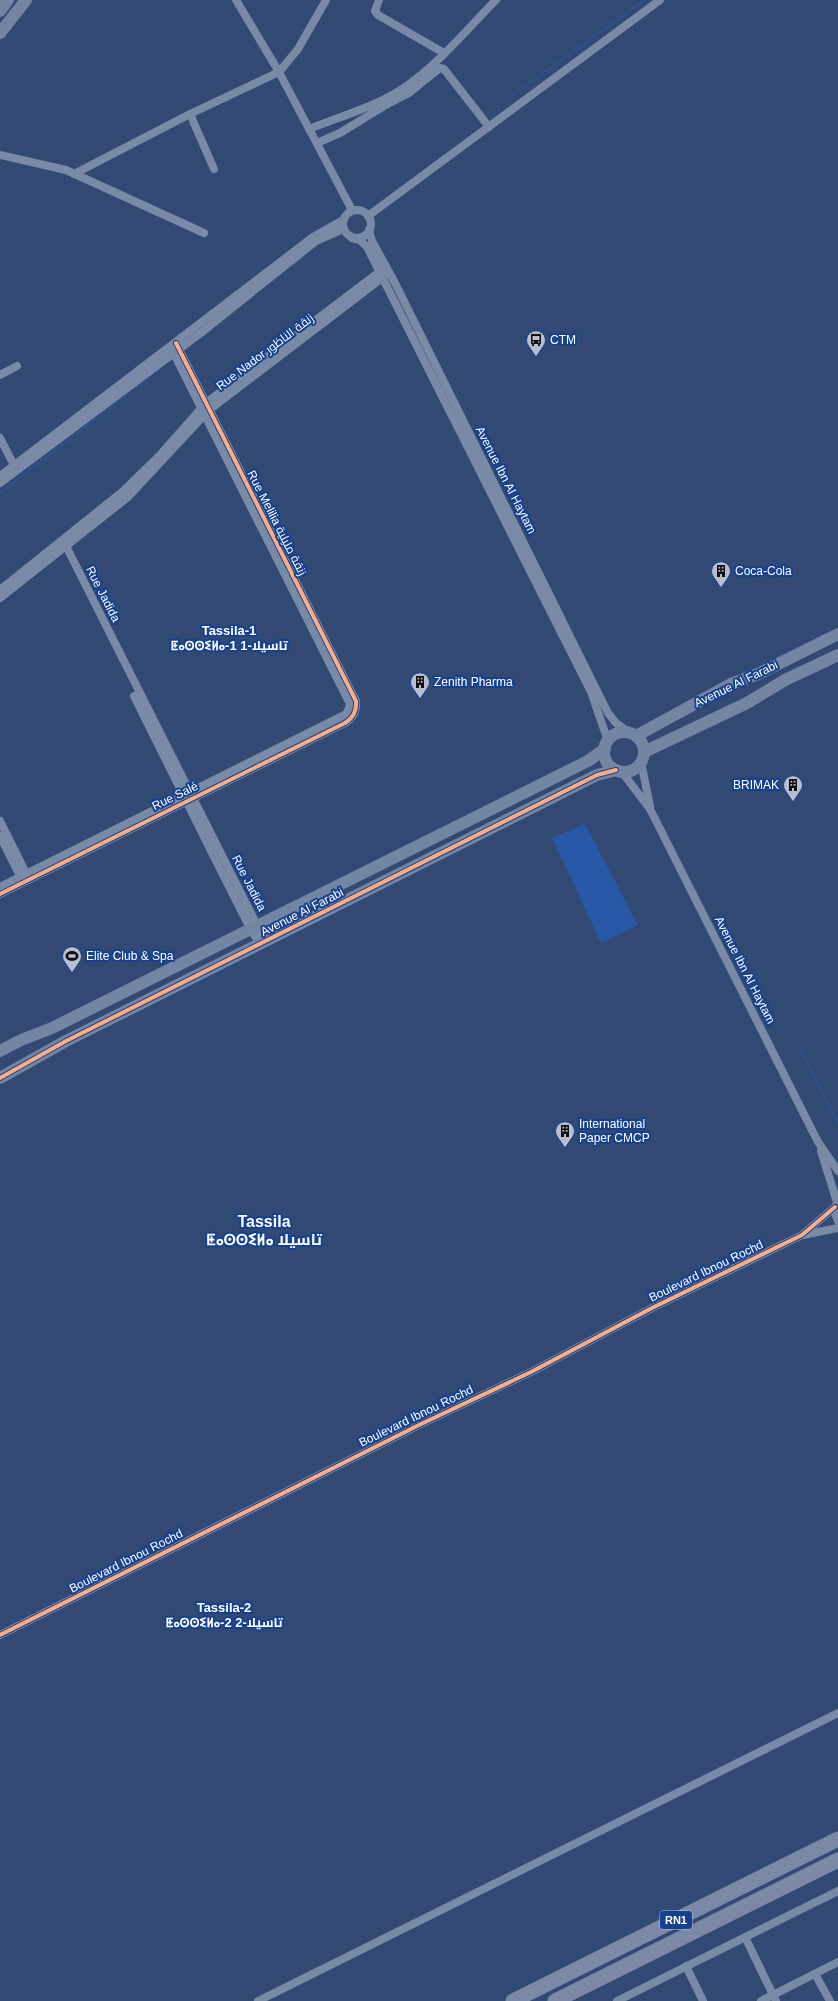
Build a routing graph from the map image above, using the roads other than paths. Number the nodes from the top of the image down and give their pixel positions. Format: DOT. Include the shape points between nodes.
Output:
graph roads {
  1 [pos="8,0"];
  2 [pos="26,0"];
  3 [pos="236,0"];
  4 [pos="326,0"];
  5 [pos="379,0"];
  6 [pos="496,0"];
  7 [pos="660,0"];
  8 [pos="0,11"];
  9 [pos="0,33"];
  10 [pos="444,53"];
  11 [pos="279,72"];
  12 [pos="421,80"];
  13 [pos="190,114"];
  14 [pos="489,127"];
  15 [pos="309,129"];
  16 [pos="317,143"];
  17 [pos="0,155"];
  18 [pos="214,169"];
  19 [pos="74,174"];
  20 [pos="352,210"];
  21 [pos="368,216"];
  22 [pos="343,220"];
  23 [pos="343,229"];
  24 [pos="369,230"];
  25 [pos="204,233"];
  26 [pos="352,238"];
  27 [pos="388,270"];
  28 [pos="380,275"];
  29 [pos="175,348"];
  30 [pos="17,366"];
  31 [pos="0,375"];
  32 [pos="205,409"];
  33 [pos="457,418"];
  34 [pos="0,438"];
  35 [pos="15,468"];
  36 [pos="0,476"];
  37 [pos="0,483"];
  38 [pos="62,545"];
  39 [pos="0,590"];
  40 [pos="0,598"];
  41 [pos="838,634"];
  42 [pos="838,655"];
  43 [pos="352,712"];
  44 [pos="633,735"];
  45 [pos="607,745"];
  46 [pos="643,757"];
  47 [pos="619,771"];
  48 [pos="188,797"];
  49 [pos="650,808"];
  50 [pos="0,821"];
  51 [pos="0,836"];
  52 [pos="25,878"];
  53 [pos="0,887"];
  54 [pos="0,894"];
  55 [pos="254,926"];
  56 [pos="261,944"];
  57 [pos="0,1051"];
  58 [pos="0,1078"];
  59 [pos="818,1142"];
  60 [pos="838,1171"];
  61 [pos="837,1203"];
  62 [pos="838,1221"];
  63 [pos="838,1228"];
  64 [pos="802,1235"];
  65 [pos="0,1635"];
  66 [pos="838,1712"];
  67 [pos="838,1839"];
  68 [pos="838,1860"];
  69 [pos="838,1892"];
  70 [pos="745,1938"];
  71 [pos="838,1962"];
  72 [pos="686,1966"];
  73 [pos="815,1974"];
  74 [pos="775,1998"];
  75 [pos="258,2001"];
  76 [pos="513,2001"];
  77 [pos="555,2001"];
  78 [pos="617,2001"];
  79 [pos="703,2001"];
  80 [pos="761,2001"];
  81 [pos="830,2001"];
  1 -- 8 [label="street"];
  2 -- 9 [label="street"];
  3 -- 11 [label="street"];
  4 -- 11 [label="street" via="298,49"];
  5 -- 10 [label="street" via="375,11 378,16"];
  6 -- 10 [label="street"];
  7 -- 14 [label="street"];
  10 -- 12 [label="street"];
  11 -- 13 [label="street"];
  11 -- 15 [label="street"];
  12 -- 14 [label="street" via="443,68"];
  12 -- 15 [label="street" via="382,100"];
  12 -- 16 [label="street" via="410,93"];
  13 -- 18 [label="street"];
  13 -- 19 [label="street"];
  14 -- 21 [label="street"];
  15 -- 16 [label="street"];
  16 -- 20 [label="street"];
  17 -- 19 [label="street" via="47,165"];
  19 -- 25 [label="street"];
  20 -- 21 [label="street" via="360,210"];
  20 -- 22 [label="street"];
  21 -- 24 [label="street" via="371,224"];
  22 -- 23 [label="street"];
  22 -- 29 [label="street" via="313,237"];
  23 -- 26 [label="street"];
  23 -- 29 [label="street" via="316,241"];
  24 -- 26 [label="street" via="361,238"];
  24 -- 27 [label="street, Avenue Ibn Al Haytam" via="372,241"];
  26 -- 28 [label="street, Avenue Ibn Al Haytam" via="360,240 365,245"];
  27 -- 28 [label="street, Rue Nador زنقة الناظور"];
  27 -- 33 [label="street, Avenue Ibn Al Haytam"];
  28 -- 32 [label="street, Rue Nador زنقة الناظور"];
  28 -- 33 [label="street, Avenue Ibn Al Haytam"];
  29 -- 32 [label="street, Rue Melilia زنقة مليلية"];
  29 -- 35 [label="street"];
  30 -- 31 [label="street"];
  32 -- 38 [label="street, Rue Nador زنقة الناظور" via="160,464 128,497 101,520"];
  32 -- 43 [label="street, Rue Melilia زنقة مليلية" via="356,701"];
  33 -- 44 [label="street, Avenue Ibn Al Haytam" via="608,713 616,723"];
  33 -- 45 [label="street, Avenue Ibn Al Haytam" via="591,692"];
  34 -- 35 [label="street"];
  35 -- 36 [label="street"];
  35 -- 37 [label="street"];
  38 -- 39 [label="street, Rue Nador زنقة الناظور"];
  38 -- 40 [label="street, Rue Nador زنقة الناظور"];
  38 -- 48 [label="street, Rue Jadida"];
  41 -- 44 [label="street, Avenue Al Farabi" via="758,674 731,684"];
  42 -- 46 [label="street, Avenue Al Farabi"];
  43 -- 48 [label="street, Rue Salé" via="351,719 345,723"];
  44 -- 45 [label="street" via="618,733"];
  44 -- 46 [label="street" via="643,747"];
  45 -- 47 [label="street" via="608,763"];
  45 -- 55 [label="street, Avenue Al Farabi" via="588,761"];
  46 -- 47 [label="street" via="632,770"];
  46 -- 49 [label="street, Avenue Ibn Al Haytam"];
  47 -- 49 [label="street, Avenue Ibn Al Haytam"];
  47 -- 56 [label="street, Avenue Al Farabi" via="593,777"];
  48 -- 52 [label="street, Rue Salé"];
  48 -- 55 [label="street, Rue Jadida"];
  49 -- 59 [label="street, Avenue Ibn Al Haytam"];
  50 -- 52 [label="street"];
  51 -- 52 [label="street"];
  52 -- 53 [label="street, Rue Salé"];
  52 -- 54 [label="street, Rue Salé"];
  55 -- 56 [label="street, Rue Jadida" via="261,935"];
  55 -- 57 [label="street, Avenue Al Farabi" via="52,1028"];
  56 -- 58 [label="street, Avenue Al Farabi" via="73,1038"];
  59 -- 60 [label="street, Avenue Ibn Al Haytam"];
  59 -- 61 [label="street, Avenue Ibn Al Haytam"];
  61 -- 62 [label="street, Avenue Ibn Al Haytam" via="835,1213"];
  61 -- 64 [label="street, Boulevard Ibnou Rochd"];
  63 -- 64 [label="street, Boulevard Ibnou Rochd"];
  64 -- 65 [label="street, Boulevard Ibnou Rochd"];
  66 -- 75 [label="street"];
  67 -- 76 [label="highway, RN1"];
  68 -- 77 [label="highway, RN1"];
  69 -- 70 [label="street"];
  70 -- 72 [label="street"];
  70 -- 74 [label="street"];
  71 -- 73 [label="street"];
  72 -- 78 [label="street"];
  72 -- 79 [label="street"];
  73 -- 74 [label="street"];
  73 -- 81 [label="street"];
  74 -- 80 [label="street"];
}
